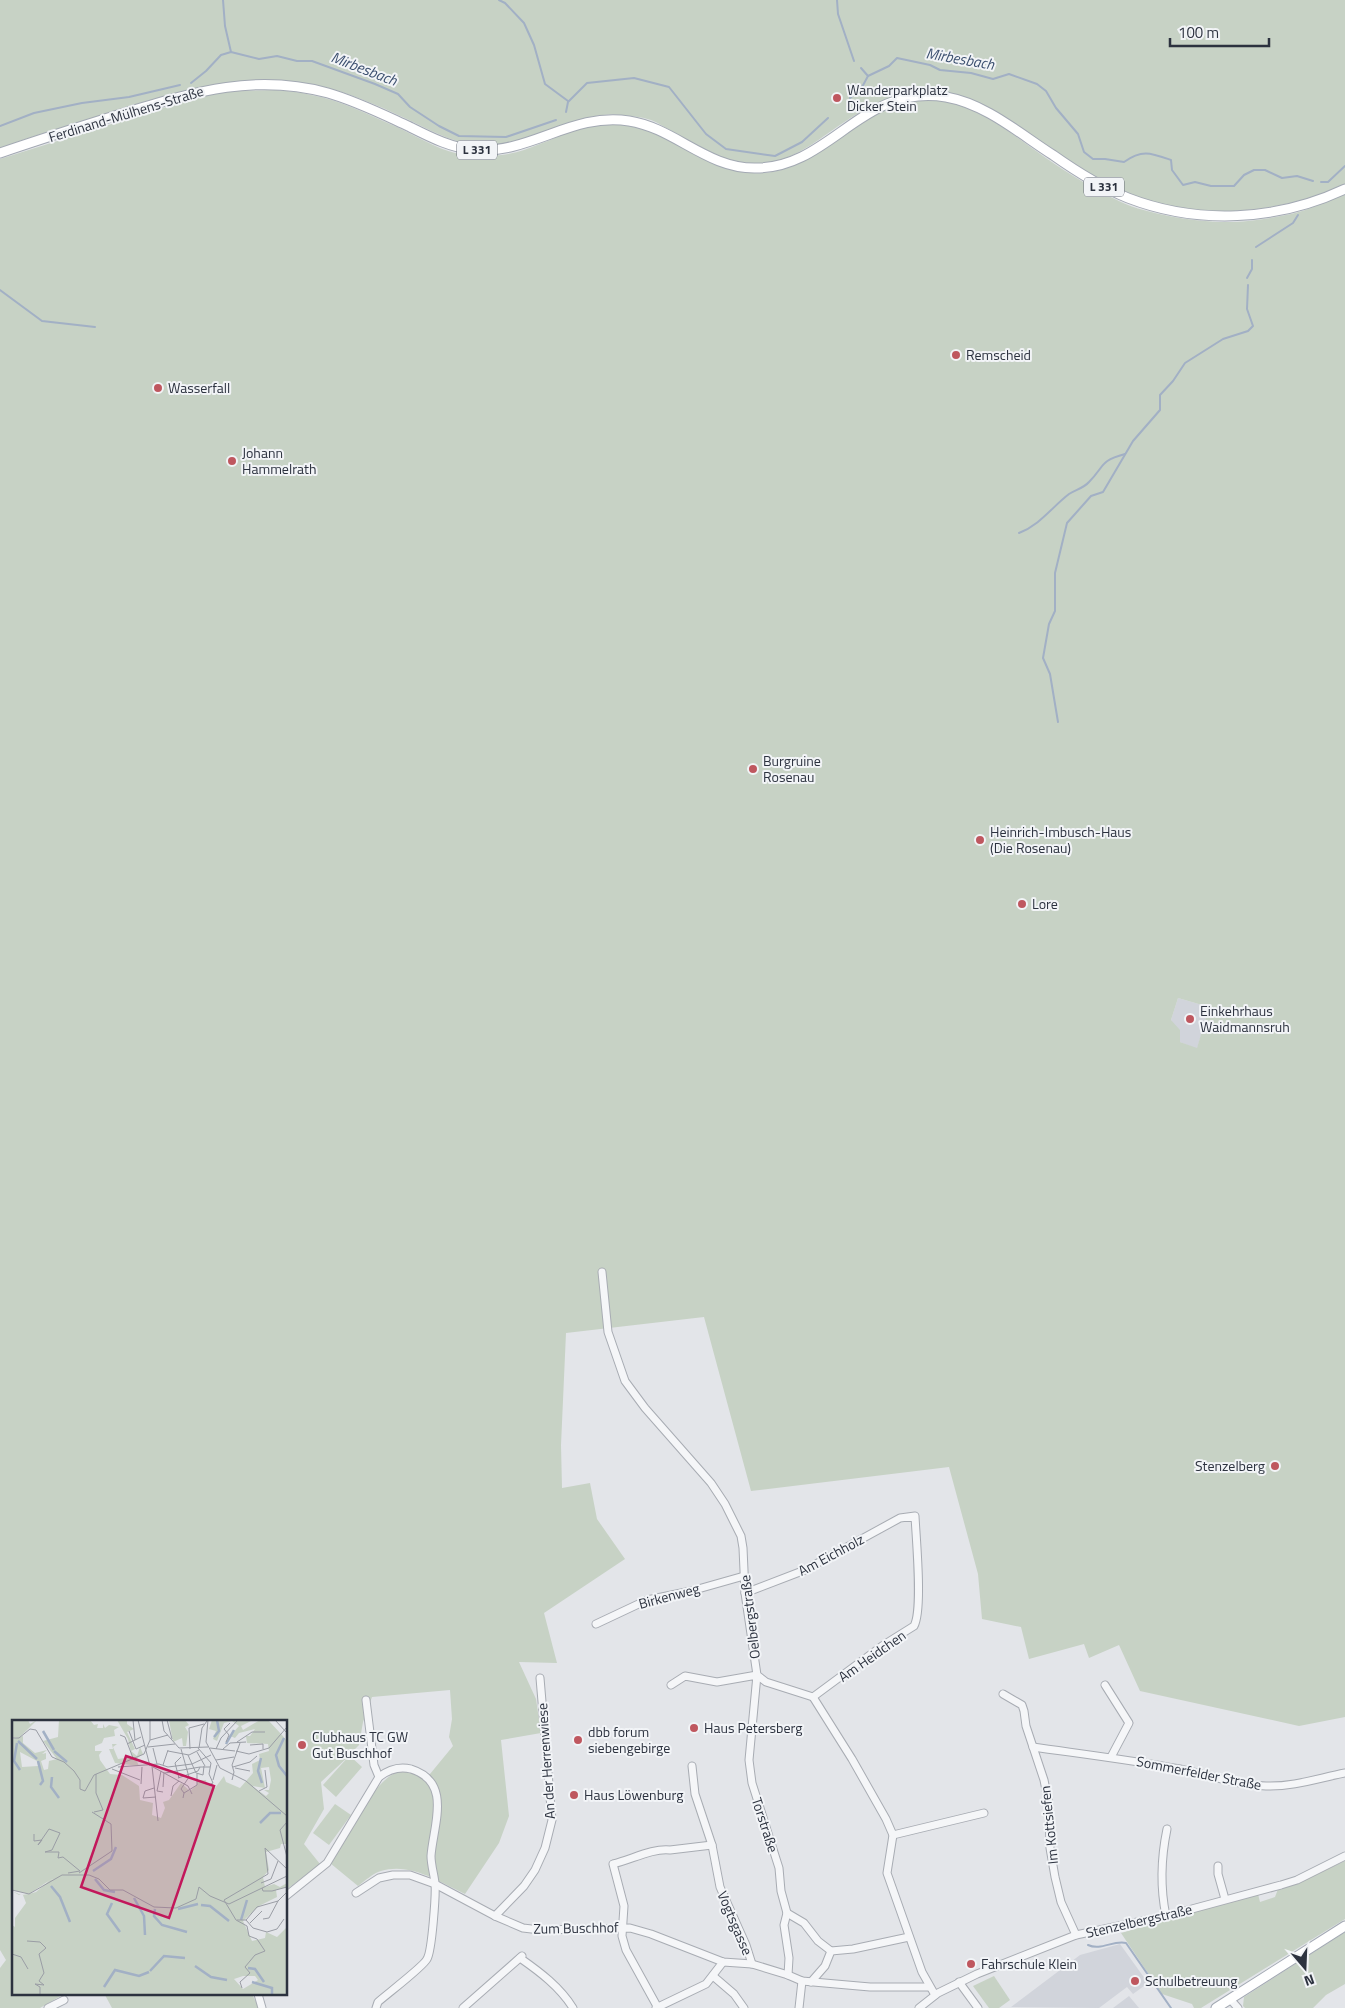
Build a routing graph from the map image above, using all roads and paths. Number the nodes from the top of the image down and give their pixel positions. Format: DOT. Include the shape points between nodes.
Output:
graph roads {
  1 [pos="0,153"];
  2 [pos="1345,189"];
  3 [pos="602,1272"];
  4 [pos="915,1516"];
  5 [pos="744,1576"];
  6 [pos="745,1593"];
  7 [pos="596,1624"];
  8 [pos="757,1675"];
  9 [pos="540,1678"];
  10 [pos="671,1685"];
  11 [pos="1105,1685"];
  12 [pos="1003,1694"];
  13 [pos="813,1697"];
  14 [pos="366,1700"];
  15 [pos="1033,1747"];
  16 [pos="1112,1757"];
  17 [pos="692,1766"];
  18 [pos="1345,1773"];
  19 [pos="379,1777"];
  20 [pos="984,1813"];
  21 [pos="1167,1829"];
  22 [pos="893,1835"];
  23 [pos="712,1845"];
  24 [pos="1345,1856"];
  25 [pos="1218,1866"];
  26 [pos="435,1884"];
  27 [pos="356,1893"];
  28 [pos="288,1894"];
  29 [pos="1225,1899"];
  30 [pos="787,1914"];
  31 [pos="495,1916"];
  32 [pos="1166,1916"];
  33 [pos="1345,1926"];
  34 [pos="622,1927"];
  35 [pos="1076,1935"];
  36 [pos="909,1937"];
  37 [pos="832,1951"];
  38 [pos="723,1962"];
  39 [pos="752,1964"];
  40 [pos="788,1975"];
  41 [pos="713,1976"];
  42 [pos="802,1981"];
  43 [pos="811,1982"];
  44 [pos="959,1982"];
  45 [pos="929,1987"];
  46 [pos="935,1995"];
  47 [pos="1230,1999"];
  48 [pos="64,2000"];
  49 [pos="48,2008"];
  50 [pos="376,2008"];
  51 [pos="464,2008"];
  52 [pos="573,2008"];
  53 [pos="658,2008"];
  54 [pos="744,2008"];
  55 [pos="800,2008"];
  56 [pos="919,2008"];
  57 [pos="978,2008"];
  58 [pos="1216,2008"];
  59 [pos="1238,2008"];
  1 -- 2 [label="main road, Ferdinand-Mülhens-Straße / L 331" via="184,94 227,86 268,84 310,89 350,100 440,141 465,148 504,149 530,143 578,124 616,120 654,127 720,163 756,168 804,157 859,118 885,104 900,99 943,96 971,104 1106,188 1168,210 1211,216 1268,213 1304,205"];
  3 -- 5 [label="street, Oelbergstraße" via="608,1332 625,1381 726,1504 741,1536"];
  4 -- 6 [label="street, Am Eichholz" via="900,1518 805,1570"];
  4 -- 13 [label="street, Am Heidchen" via="917,1622"];
  5 -- 6 [label="street, Oelbergstraße"];
  5 -- 7 [label="street, Birkenweg" via="647,1600"];
  6 -- 8 [label="street, Oelbergstraße"];
  8 -- 10 [label="street" via="716,1682 685,1676"];
  8 -- 13 [label="street, Oelbergstraße" via="766,1682"];
  8 -- 30 [label="street, Torstraße" via="749,1760 752,1783 779,1868"];
  9 -- 31 [label="street, An der Herrenwiese" via="552,1820 535,1870"];
  11 -- 16 [label="street" via="1129,1723"];
  12 -- 15 [label="street, Im Kottsiefen" via="1022,1705"];
  13 -- 22 [label="street" via="852,1758"];
  14 -- 19 [label="street" via="374,1765"];
  15 -- 16 [label="street, Sommerfelder Straße"];
  15 -- 35 [label="street, Im Kottsiefen" via="1049,1805 1054,1877 1060,1902"];
  16 -- 18 [label="street, Sommerfelder Straße" via="1229,1782 1268,1786 1295,1784"];
  17 -- 23 [label="street, Vogtsgasse" via="695,1794"];
  19 -- 26 [label="street" via="386,1772 407,1768 422,1775 432,1787 438,1808 431,1857"];
  19 -- 28 [label="street" via="327,1864"];
  20 -- 22 [label="street"];
  21 -- 32 [label="street" via="1161,1874"];
  22 -- 36 [label="street" via="887,1873"];
  23 -- 34 [label="street" via="663,1850 613,1864 624,1906"];
  23 -- 39 [label="street, Vogtsgasse" via="720,1887"];
  24 -- 29 [label="street, Stenzelbergstraße" via="1297,1880"];
  25 -- 29 [label="street"];
  26 -- 27 [label="street, Zum Buschhof" via="410,1875 393,1875 379,1878"];
  26 -- 31 [label="street, Zum Buschhof"];
  26 -- 50 [label="street" via="427,1960 378,2002"];
  29 -- 32 [label="street, Stenzelbergstraße"];
  30 -- 37 [label="street" via="804,1923 818,1941"];
  30 -- 40 [label="street, Torstraße" via="784,1925"];
  31 -- 34 [label="street, Zum Buschhof" via="531,1930"];
  32 -- 35 [label="street, Stenzelbergstraße"];
  33 -- 47 [label="main road"];
  34 -- 38 [label="street, Zum Buschhof" via="651,1934"];
  34 -- 53 [label="street" via="626,1950"];
  35 -- 44 [label="street, Stenzelbergstraße"];
  36 -- 37 [label="street"];
  36 -- 45 [label="street"];
  37 -- 43 [label="street" via="825,1966"];
  38 -- 39 [label="street, Zum Buschhof"];
  38 -- 41 [label="street"];
  39 -- 40 [label="street, Vogtsgasse"];
  40 -- 42 [label="street, Vogtsgasse"];
  41 -- 53 [label="street" via="697,1989"];
  41 -- 54 [label="street" via="734,1994"];
  42 -- 43 [label="street, Vogtsgasse"];
  42 -- 55 [label="street"];
  43 -- 45 [label="street, Vogtsgasse"];
  44 -- 46 [label="street, Stenzelbergstraße"];
  44 -- 57 [label="street"];
  45 -- 46 [label="street"];
  46 -- 56 [label="street, Stenzelbergstraße"];
  47 -- 58 [label="main road"];
  47 -- 59 [label="street"];
  48 -- 49 [label="street"];
  51 -- 52 [label="street" via="521,1957 542,1973"];
}
